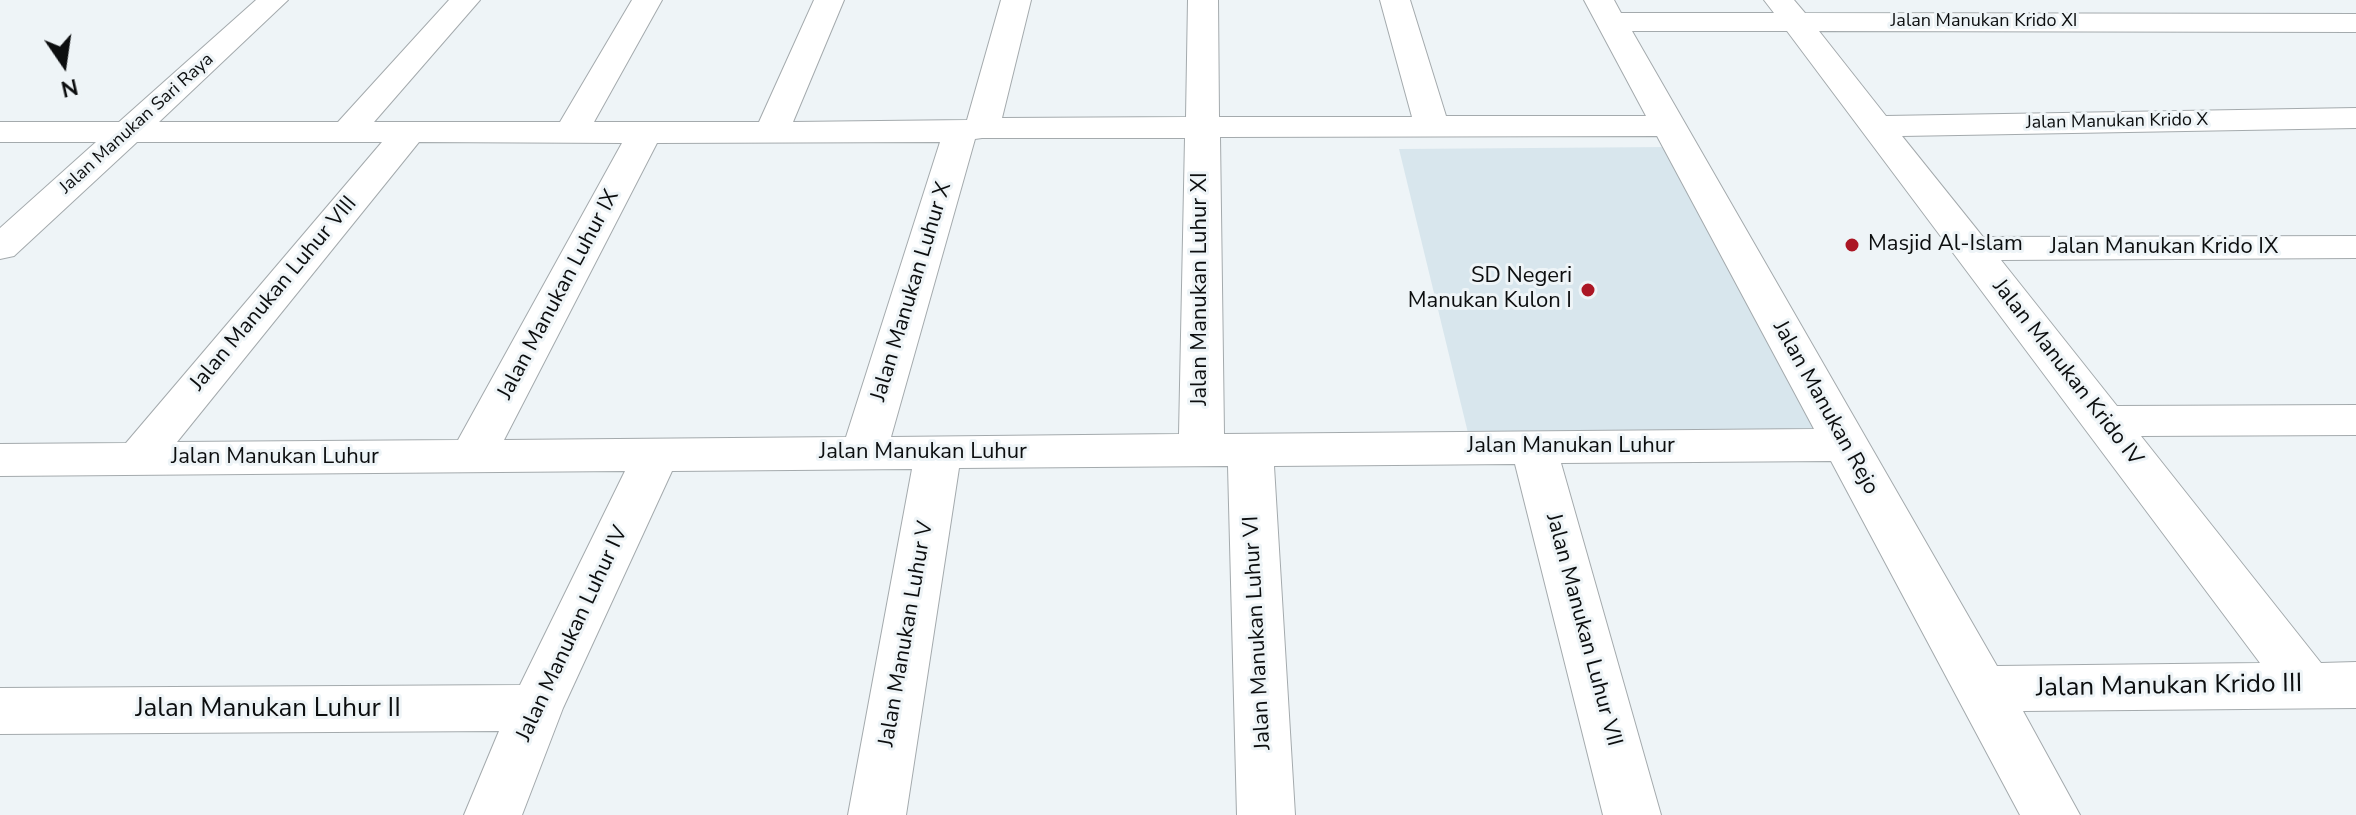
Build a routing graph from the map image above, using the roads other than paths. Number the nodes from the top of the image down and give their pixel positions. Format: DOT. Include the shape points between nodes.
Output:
graph roads {
  1 [pos="273,0"];
  2 [pos="465,0"];
  3 [pos="647,0"];
  4 [pos="829,0"];
  5 [pos="1016,0"];
  6 [pos="1203,0"];
  7 [pos="1395,0"];
  8 [pos="1963,0"];
  9 [pos="2150,0"];
  10 [pos="1605,11"];
  11 [pos="1788,11"];
  12 [pos="1985,22"];
  13 [pos="2177,23"];
  14 [pos="2356,23"];
  15 [pos="2356,118"];
  16 [pos="1432,126"];
  17 [pos="1667,126"];
  18 [pos="1877,126"];
  19 [pos="1201,127"];
  20 [pos="349,130"];
  21 [pos="411,130"];
  22 [pos="971,130"];
  23 [pos="129,131"];
  24 [pos="0,132"];
  25 [pos="645,133"];
  26 [pos="771,133"];
  27 [pos="570,134"];
  28 [pos="2356,247"];
  29 [pos="0,248"];
  30 [pos="1971,249"];
  31 [pos="2356,420"];
  32 [pos="2105,421"];
  33 [pos="1846,445"];
  34 [pos="1533,446"];
  35 [pos="864,452"];
  36 [pos="1226,452"];
  37 [pos="938,454"];
  38 [pos="656,455"];
  39 [pos="472,457"];
  40 [pos="138,459"];
  41 [pos="0,460"];
  42 [pos="2332,685"];
  43 [pos="1983,689"];
  44 [pos="536,708"];
  45 [pos="0,711"];
  46 [pos="493,815"];
  47 [pos="877,815"];
  48 [pos="1266,815"];
  49 [pos="1632,815"];
  50 [pos="2051,815"];
  1 -- 23 [label="street, Jalan Manukan Sari Raya"];
  2 -- 20 [label="street"];
  3 -- 27 [label="street"];
  4 -- 26 [label="street"];
  5 -- 22 [label="street, Jalan Manukan Luhur X"];
  6 -- 19 [label="street, Jalan Manukan Luhur XI"];
  7 -- 16 [label="street"];
  8 -- 12 [label="street"];
  9 -- 13 [label="street"];
  10 -- 11 [label="street, Jalan Manukan Krido XI"];
  10 -- 17 [label="street, Jalan Manukan Rejo"];
  11 -- 12 [label="street, Jalan Manukan Krido XI"];
  11 -- 18 [label="street, Jalan Manukan Krido IV"];
  12 -- 13 [label="street, Jalan Manukan Krido XI"];
  13 -- 14 [label="street, Jalan Manukan Krido XI"];
  15 -- 18 [label="street, Jalan Manukan Krido X"];
  16 -- 17 [label="street"];
  16 -- 19 [label="street"];
  17 -- 33 [label="street, Jalan Manukan Rejo"];
  18 -- 30 [label="street, Jalan Manukan Krido IV"];
  19 -- 22 [label="street"];
  19 -- 36 [label="street, Jalan Manukan Luhur XI"];
  20 -- 21 [label="street"];
  20 -- 23 [label="street"];
  21 -- 27 [label="street"];
  21 -- 40 [label="street, Jalan Manukan Luhur VIII"];
  22 -- 26 [label="street"];
  22 -- 35 [label="street, Jalan Manukan Luhur X"];
  23 -- 24 [label="street"];
  23 -- 29 [label="street, Jalan Manukan Sari Raya"];
  25 -- 26 [label="street"];
  25 -- 27 [label="street"];
  25 -- 39 [label="street, Jalan Manukan Luhur IX"];
  28 -- 30 [label="street, Jalan Manukan Krido IX"];
  30 -- 32 [label="street, Jalan Manukan Krido IV"];
  31 -- 32 [label="street"];
  32 -- 42 [label="street, Jalan Manukan Krido IV"];
  33 -- 34 [label="street, Jalan Manukan Luhur"];
  33 -- 43 [label="street, Jalan Manukan Rejo"];
  34 -- 36 [label="street, Jalan Manukan Luhur"];
  34 -- 49 [label="street, Jalan Manukan Luhur VII"];
  35 -- 37 [label="street, Jalan Manukan Luhur"];
  35 -- 38 [label="street, Jalan Manukan Luhur"];
  36 -- 37 [label="street, Jalan Manukan Luhur"];
  36 -- 48 [label="street, Jalan Manukan Luhur VI"];
  37 -- 47 [label="street, Jalan Manukan Luhur V"];
  38 -- 39 [label="street, Jalan Manukan Luhur"];
  38 -- 44 [label="street, Jalan Manukan Luhur IV"];
  39 -- 40 [label="street, Jalan Manukan Luhur"];
  40 -- 41 [label="street, Jalan Manukan Luhur"];
  42 -- 43 [label="street, Jalan Manukan Krido III"];
  43 -- 50 [label="street, Jalan Manukan Rejo"];
  44 -- 45 [label="street, Jalan Manukan Luhur II"];
  44 -- 46 [label="street, Jalan Manukan Luhur IV"];
}
